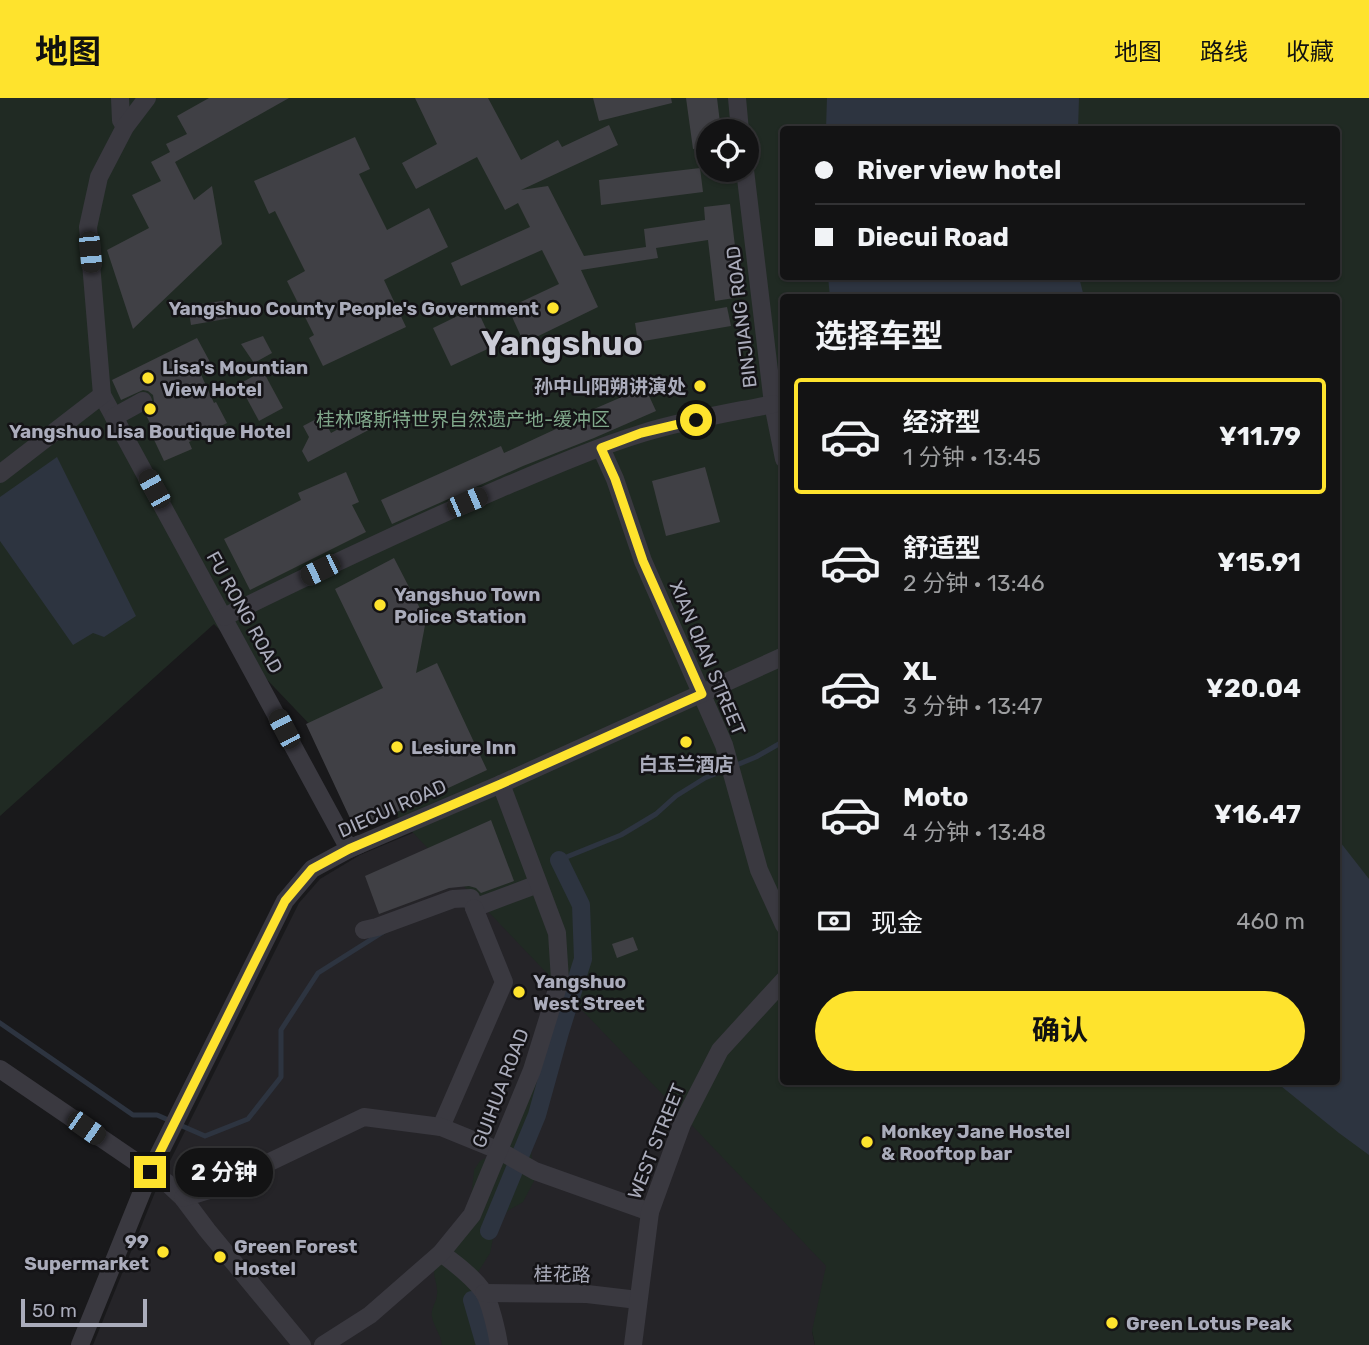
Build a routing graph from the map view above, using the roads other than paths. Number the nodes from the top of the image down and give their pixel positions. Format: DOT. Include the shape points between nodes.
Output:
graph roads {
  1 [pos="120,98"];
  2 [pos="148,98"];
  3 [pos="737,98"];
  4 [pos="739,119"];
  5 [pos="125,127"];
  6 [pos="746,182"];
  7 [pos="102,395"];
  8 [pos="143,401"];
  9 [pos="773,404"];
  10 [pos="114,417"];
  11 [pos="780,439"];
  12 [pos="601,448"];
  13 [pos="0,474"];
  14 [pos="224,617"];
  15 [pos="780,658"];
  16 [pos="780,658"];
  17 [pos="702,694"];
  18 [pos="501,784"];
  19 [pos="349,849"];
  20 [pos="537,881"];
  21 [pos="474,908"];
  22 [pos="780,916"];
  23 [pos="363,930"];
  24 [pos="780,984"];
  25 [pos="0,1069"];
  26 [pos="441,1127"];
  27 [pos="500,1151"];
  28 [pos="150,1172"];
  29 [pos="183,1198"];
  30 [pos="650,1212"];
  31 [pos="441,1253"];
  32 [pos="484,1293"];
  33 [pos="638,1300"];
  34 [pos="80,1345"];
  35 [pos="302,1345"];
  36 [pos="323,1345"];
  37 [pos="499,1345"];
  38 [pos="633,1345"];
  1 -- 5 [label="street"];
  2 -- 5 [label="street"];
  3 -- 4 [label="street"];
  5 -- 7 [label="street" via="99,177 88,227"];
  6 -- 9 [label="street, BINJIANG ROAD"];
  7 -- 10 [label="street, FU RONG ROAD"];
  7 -- 13 [label="street"];
  8 -- 10 [label="street"];
  9 -- 11 [label="street, BINJIANG ROAD"];
  9 -- 12 [label="street" via="671,425"];
  10 -- 14 [label="street, FU RONG ROAD"];
  10 -- 19 [label="street"];
  12 -- 14 [label="street" via="467,502"];
  12 -- 17 [label="street, XIAN QIAN STREET" via="643,561"];
  14 -- 19 [label="street, FU RONG ROAD"];
  15 -- 19 [label="street"];
  16 -- 17 [label="street, DIECUI ROAD"];
  17 -- 18 [label="street, DIECUI ROAD"];
  17 -- 22 [label="street, XIAN QIAN STREET" via="724,745 759,870"];
  18 -- 19 [label="street, DIECUI ROAD"];
  18 -- 20 [label="street, GUIHUA ROAD"];
  19 -- 28 [label="street, DIECUI ROAD" via="312,869 285,901"];
  20 -- 21 [label="street"];
  20 -- 27 [label="street, GUIHUA ROAD" via="557,933 560,980"];
  21 -- 23 [label="street" via="471,898 453,899"];
  21 -- 26 [label="street" via="504,982"];
  24 -- 30 [label="street, WEST STREET" via="720,1051 682,1124"];
  25 -- 28 [label="street"];
  26 -- 27 [label="street"];
  26 -- 29 [label="street" via="364,1117 213,1189"];
  27 -- 30 [label="street" via="535,1171"];
  27 -- 31 [label="street, GUIHUA ROAD" via="472,1215"];
  28 -- 29 [label="street"];
  28 -- 34 [label="street, DIECUI ROAD"];
  29 -- 35 [label="street"];
  30 -- 33 [label="street, WEST STREET"];
  31 -- 32 [label="street"];
  31 -- 36 [label="street, GUIHUA ROAD" via="370,1315"];
  32 -- 33 [label="street, 桂花路" via="587,1294"];
  32 -- 37 [label="street"];
  33 -- 38 [label="street, WEST STREET"];
}
